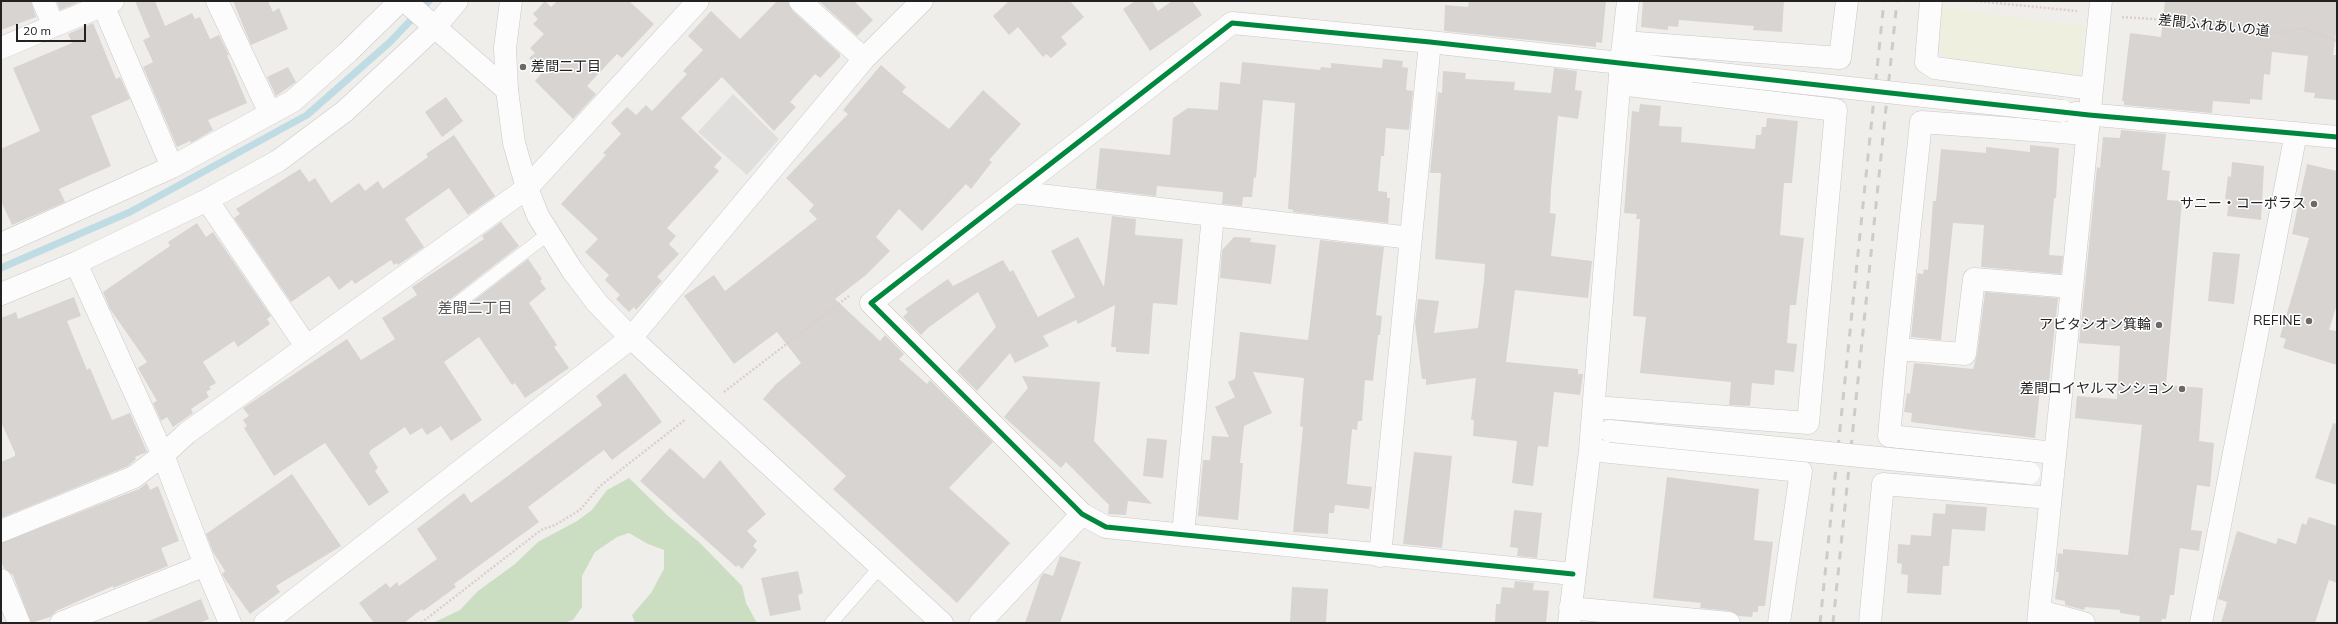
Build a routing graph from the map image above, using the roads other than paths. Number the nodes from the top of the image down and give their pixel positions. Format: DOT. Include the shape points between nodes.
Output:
graph roads {
  1 [pos="43,1"];
  2 [pos="217,1"];
  3 [pos="400,1"];
  4 [pos="405,1"];
  5 [pos="457,1"];
  6 [pos="511,1"];
  7 [pos="698,1"];
  8 [pos="800,1"];
  9 [pos="922,1"];
  10 [pos="1628,1"];
  11 [pos="1847,1"];
  12 [pos="1931,1"];
  13 [pos="108,3"];
  14 [pos="2093,6"];
  15 [pos="54,26"];
  16 [pos="434,28"];
  17 [pos="1430,42"];
  18 [pos="1,48"];
  19 [pos="1622,53"];
  20 [pos="864,59"];
  21 [pos="1620,84"];
  22 [pos="2092,89"];
  23 [pos="507,90"];
  24 [pos="270,113"];
  25 [pos="2088,124"];
  26 [pos="2296,133"];
  27 [pos="2337,137"];
  28 [pos="172,166"];
  29 [pos="526,188"];
  30 [pos="1014,192"];
  31 [pos="207,200"];
  32 [pos="1213,215"];
  33 [pos="548,234"];
  34 [pos="1411,238"];
  35 [pos="1,244"];
  36 [pos="76,263"];
  37 [pos="2072,287"];
  38 [pos="1,294"];
  39 [pos="454,306"];
  40 [pos="631,338"];
  41 [pos="306,346"];
  42 [pos="1897,349"];
  43 [pos="1594,406"];
  44 [pos="1597,436"];
  45 [pos="2055,453"];
  46 [pos="163,456"];
  47 [pos="2053,475"];
  48 [pos="2050,498"];
  49 [pos="1082,514"];
  50 [pos="1,531"];
  51 [pos="1183,535"];
  52 [pos="1380,556"];
  53 [pos="205,565"];
  54 [pos="881,566"];
  55 [pos="1573,574"];
  56 [pos="1,580"];
  57 [pos="1570,616"];
  58 [pos="2039,617"];
  59 [pos="19,623"];
  60 [pos="61,623"];
  61 [pos="230,623"];
  62 [pos="265,623"];
  63 [pos="831,623"];
  64 [pos="942,623"];
  65 [pos="980,623"];
  66 [pos="1729,623"];
  67 [pos="1779,623"];
  68 [pos="1870,623"];
  69 [pos="2084,623"];
  70 [pos="2201,623"];
  1 -- 15 [label="street"];
  2 -- 24 [label="street"];
  3 -- 24 [label="street" via="293,101"];
  4 -- 16 [label="street"];
  5 -- 16 [label="street"];
  6 -- 23 [label="street" via="505,48"];
  7 -- 29 [label="street"];
  8 -- 20 [label="street"];
  9 -- 20 [label="street"];
  10 -- 19 [label="street"];
  11 -- 19 [label="street" via="1840,58"];
  12 -- 22 [label="street" via="1926,62 1934,68"];
  13 -- 15 [label="street"];
  13 -- 28 [label="street"];
  14 -- 22 [label="street"];
  15 -- 18 [label="street"];
  16 -- 23 [label="street"];
  16 -- 31 [label="street" via="345,111 278,161"];
  17 -- 19 [label="street"];
  17 -- 30 [label="street" via="1232,23"];
  17 -- 34 [label="street"];
  19 -- 21 [label="street"];
  19 -- 25 [label="street, bridge" via="1693,71 2062,111"];
  20 -- 40 [label="street"];
  21 -- 43 [label="street"];
  21 -- 43 [label="street" via="1836,110 1808,423"];
  22 -- 25 [label="street"];
  23 -- 29 [label="street" via="514,144"];
  24 -- 28 [label="street"];
  25 -- 26 [label="street"];
  25 -- 37 [label="street"];
  25 -- 42 [label="street" via="1921,122"];
  26 -- 27 [label="street"];
  26 -- 70 [label="street"];
  28 -- 35 [label="street"];
  29 -- 33 [label="street"];
  29 -- 41 [label="street"];
  30 -- 32 [label="street"];
  30 -- 49 [label="street" via="871,303"];
  31 -- 36 [label="street"];
  31 -- 41 [label="street"];
  32 -- 34 [label="street"];
  32 -- 51 [label="street"];
  33 -- 39 [label="lane"];
  33 -- 40 [label="street" via="597,303"];
  34 -- 52 [label="street"];
  36 -- 38 [label="street"];
  36 -- 46 [label="street"];
  37 -- 42 [label="street" via="1974,279 1965,354"];
  37 -- 45 [label="street"];
  40 -- 54 [label="street"];
  40 -- 62 [label="street"];
  41 -- 46 [label="street" via="188,433"];
  42 -- 45 [label="street" via="1889,436"];
  43 -- 44 [label="street"];
  44 -- 47 [label="street, bridge"];
  44 -- 55 [label="street"];
  44 -- 67 [label="street" via="1801,471"];
  45 -- 47 [label="street"];
  46 -- 50 [label="street" via="134,476"];
  46 -- 53 [label="street"];
  47 -- 48 [label="street"];
  48 -- 58 [label="street"];
  48 -- 68 [label="street" via="1883,484"];
  49 -- 51 [label="street" via="1106,527"];
  49 -- 65 [label="street"];
  51 -- 52 [label="street"];
  52 -- 55 [label="street"];
  53 -- 60 [label="street"];
  53 -- 61 [label="street"];
  54 -- 63 [label="lane"];
  54 -- 64 [label="street"];
  55 -- 57 [label="street"];
  56 -- 59 [label="street"];
  57 -- 66 [label="street"];
  58 -- 69 [label="street"];
}
